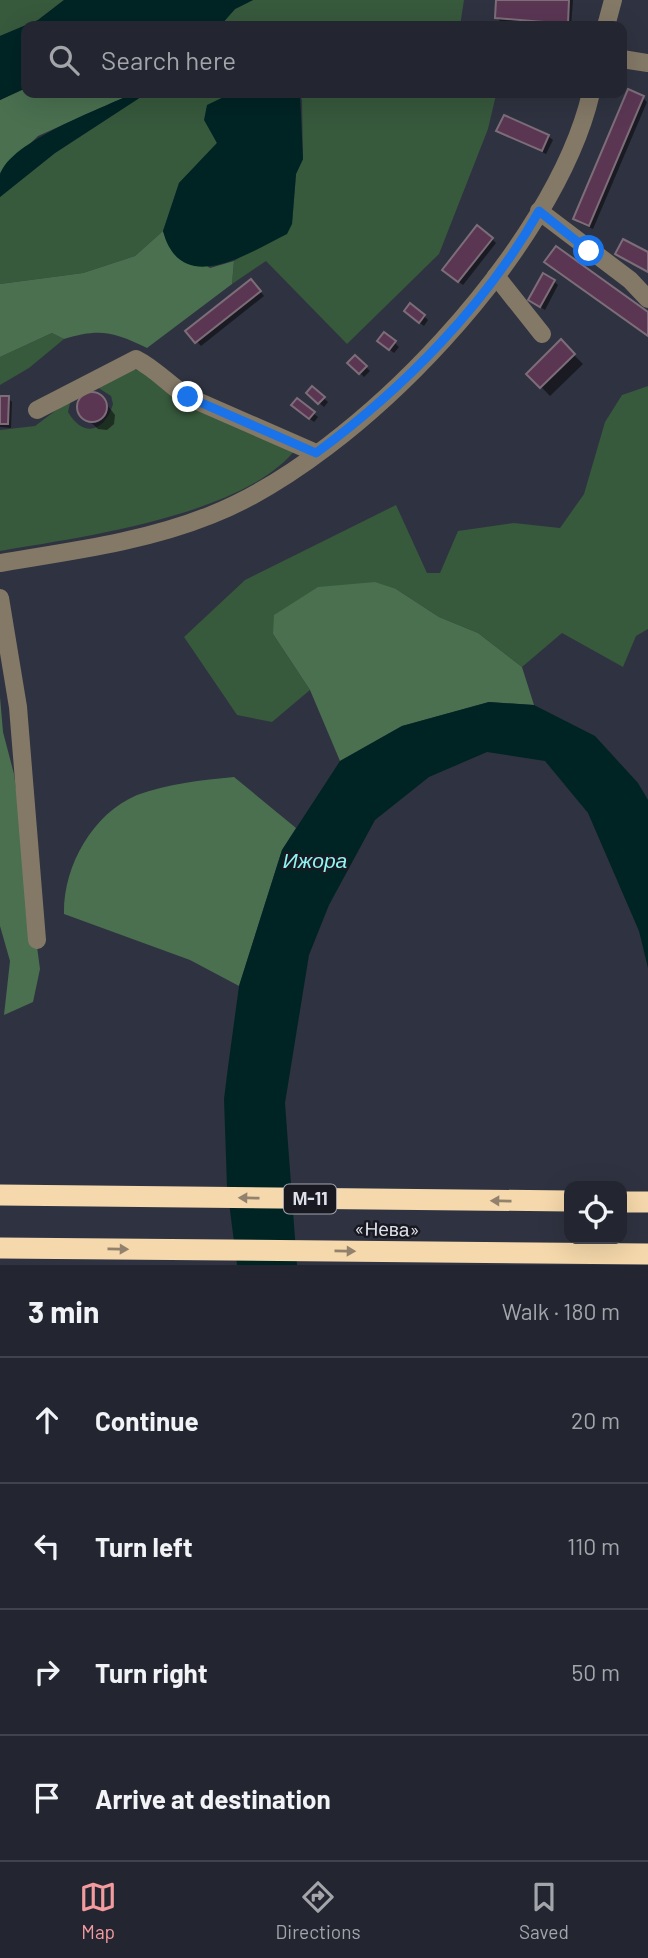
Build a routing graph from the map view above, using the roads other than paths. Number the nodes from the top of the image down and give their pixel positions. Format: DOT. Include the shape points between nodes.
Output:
graph roads {
  1 [pos="612,0"];
  2 [pos="607,21"];
  3 [pos="627,60"];
  4 [pos="648,63"];
  5 [pos="589,98"];
  6 [pos="539,211"];
  7 [pos="496,276"];
  8 [pos="648,299"];
  9 [pos="542,334"];
  10 [pos="37,410"];
  11 [pos="316,453"];
  12 [pos="0,563"];
  13 [pos="0,598"];
  14 [pos="37,940"];
  15 [pos="0,1195"];
  16 [pos="564,1201"];
  17 [pos="627,1202"];
  18 [pos="648,1202"];
  19 [pos="0,1248"];
  20 [pos="648,1254"];
  1 -- 2 [label="street"];
  3 -- 4 [label="street"];
  5 -- 6 [label="street" via="565,168"];
  6 -- 7 [label="street"];
  6 -- 8 [label="street" via="631,280"];
  7 -- 9 [label="street"];
  7 -- 11 [label="street" via="419,364"];
  10 -- 11 [label="street" via="135,359 155,368 188,397"];
  11 -- 12 [label="street" via="268,489 148,537"];
  13 -- 14 [label="street" via="18,707"];
  16 -- 15 [label="highway, «Нева» / М-11, one-way"];
  17 -- 18 [label="highway"];
  19 -- 20 [label="highway, «Нева», one-way"];
}
